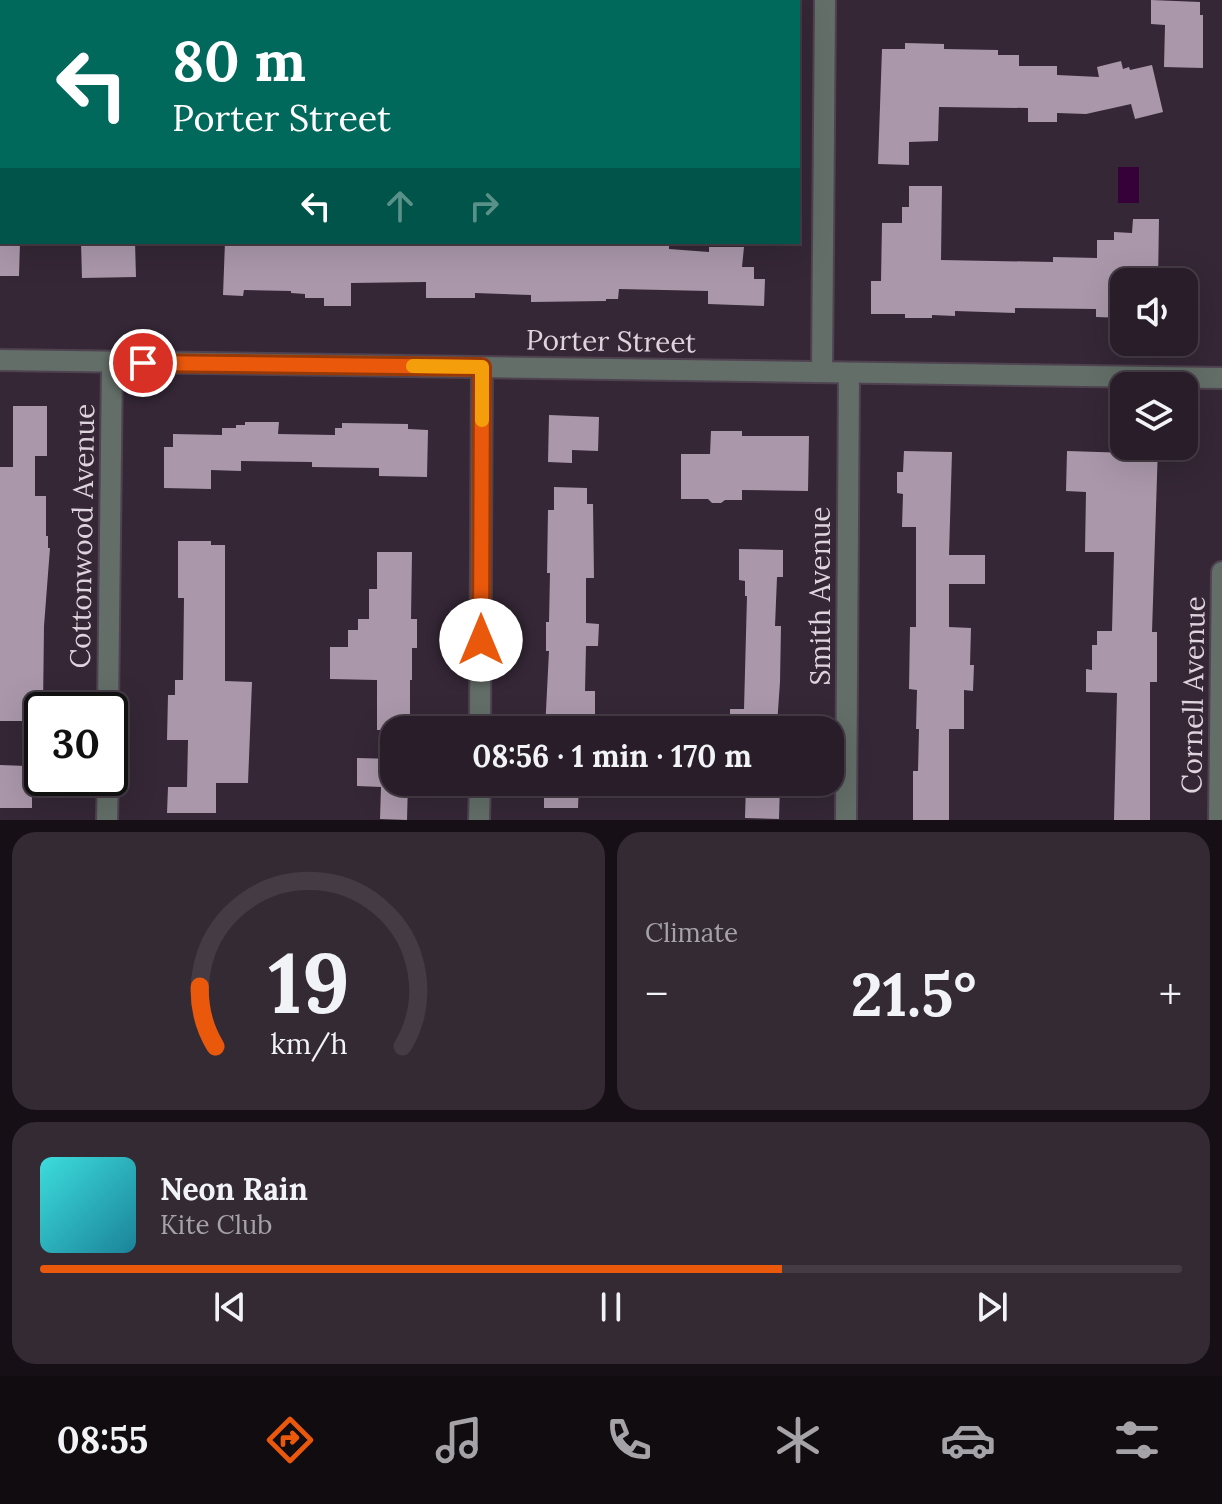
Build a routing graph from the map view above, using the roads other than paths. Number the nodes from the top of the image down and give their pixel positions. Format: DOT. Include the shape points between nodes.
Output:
graph roads {
  1 [pos="825,0"];
  2 [pos="0,360"];
  3 [pos="112,362"];
  4 [pos="482,367"];
  5 [pos="822,372"];
  6 [pos="849,373"];
  7 [pos="1222,378"];
  8 [pos="1222,572"];
  9 [pos="108,692"];
  10 [pos="480,716"];
  11 [pos="108,796"];
  12 [pos="480,796"];
  13 [pos="107,820"];
  14 [pos="479,820"];
  15 [pos="846,820"];
  16 [pos="1219,820"];
  1 -- 5 [label="street"];
  2 -- 3 [label="street, Porter Street"];
  3 -- 4 [label="street, Porter Street"];
  3 -- 9 [label="street, Cottonwood Avenue"];
  4 -- 5 [label="street, Porter Street"];
  4 -- 10 [label="street"];
  5 -- 6 [label="street, Porter Street"];
  6 -- 7 [label="street, Porter Street"];
  6 -- 15 [label="street, Smith Avenue"];
  8 -- 16 [label="street, Cornell Avenue"];
  11 -- 13 [label="street"];
  12 -- 14 [label="street"];
}
